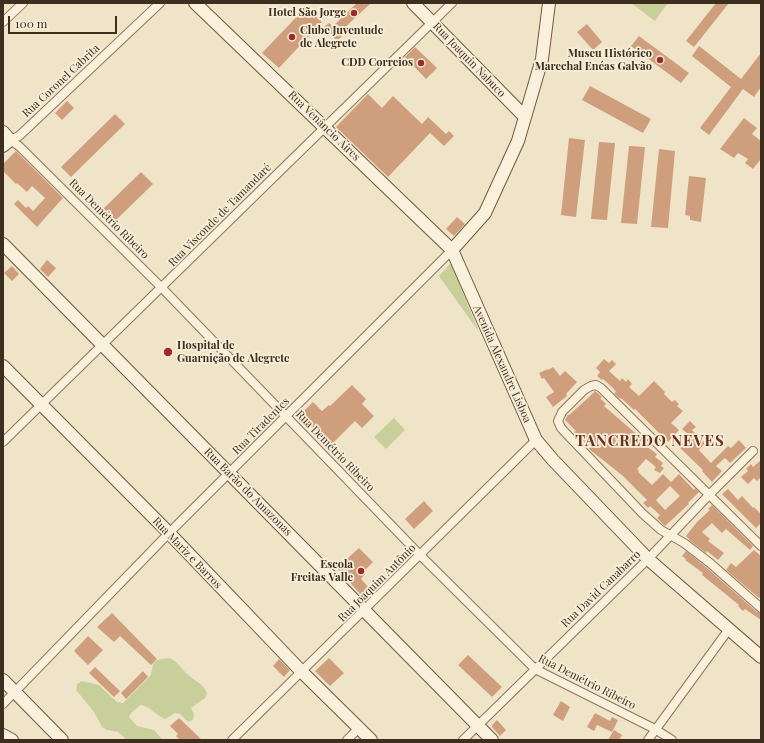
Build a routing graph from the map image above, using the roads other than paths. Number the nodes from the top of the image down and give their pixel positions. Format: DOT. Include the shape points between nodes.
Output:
graph roads {
  1 [pos="23,3"];
  2 [pos="160,3"];
  3 [pos="195,3"];
  4 [pos="413,3"];
  5 [pos="452,3"];
  6 [pos="549,3"];
  7 [pos="3,22"];
  8 [pos="432,23"];
  9 [pos="525,117"];
  10 [pos="326,127"];
  11 [pos="5,139"];
  12 [pos="3,244"];
  13 [pos="452,250"];
  14 [pos="162,288"];
  15 [pos="102,346"];
  16 [pos="3,366"];
  17 [pos="42,405"];
  18 [pos="286,416"];
  19 [pos="536,440"];
  20 [pos="3,442"];
  21 [pos="753,451"];
  22 [pos="229,472"];
  23 [pos="709,494"];
  24 [pos="169,533"];
  25 [pos="670,535"];
  26 [pos="761,546"];
  27 [pos="420,555"];
  28 [pos="648,559"];
  29 [pos="761,608"];
  30 [pos="365,610"];
  31 [pos="729,629"];
  32 [pos="761,657"];
  33 [pos="534,669"];
  34 [pos="302,672"];
  35 [pos="3,680"];
  36 [pos="15,692"];
  37 [pos="3,704"];
  38 [pos="478,726"];
  39 [pos="359,728"];
  40 [pos="655,729"];
  41 [pos="3,735"];
  42 [pos="12,740"];
  43 [pos="62,740"];
  44 [pos="232,740"];
  45 [pos="347,740"];
  46 [pos="371,740"];
  47 [pos="463,740"];
  48 [pos="492,740"];
  49 [pos="648,740"];
  50 [pos="672,740"];
  1 -- 7 [label="street"];
  2 -- 11 [label="street, Rua Coronel Cabrita" via="19,136"];
  3 -- 10 [label="street, Rua Venâncio Aires"];
  4 -- 8 [label="street, Rua Joaquin Nabuco"];
  5 -- 8 [label="street, Rua Visconde de Tamandaré"];
  6 -- 9 [label="street" via="542,60"];
  8 -- 9 [label="street, Rua Joaquin Nabuco"];
  8 -- 10 [label="street, Rua Visconde de Tamandaré"];
  9 -- 13 [label="street" via="518,141 485,213"];
  10 -- 13 [label="street, Rua Venâncio Aires"];
  10 -- 14 [label="street, Rua Visconde de Tamandaré"];
  11 -- 14 [label="street, Rua Demétrio Ribeiro" via="19,146"];
  12 -- 15 [label="street, Rua Barão do Amazonas"];
  13 -- 18 [label="street, Rua Tiradentes"];
  13 -- 19 [label="street, Avenida Alexandre Lisboa"];
  14 -- 15 [label="street, Rua Visconde de Tamandaré"];
  14 -- 18 [label="street, Rua Demétrio Ribeiro"];
  15 -- 17 [label="street, Rua Visconde de Tamandaré"];
  15 -- 22 [label="street, Rua Barão do Amazonas"];
  16 -- 17 [label="street, Rua Mariz e Barros"];
  17 -- 20 [label="street, Rua Visconde de Tamandaré"];
  17 -- 24 [label="street, Rua Mariz e Barros"];
  18 -- 22 [label="street, Rua Tiradentes"];
  18 -- 27 [label="street, Rua Demétrio Ribeiro"];
  19 -- 27 [label="street, Rua Joaquim Antônio"];
  19 -- 28 [label="street, Avenida Alexandre Lisboa"];
  21 -- 23 [label="street, Rua David Canabarro"];
  22 -- 24 [label="street, Rua Tiradentes"];
  22 -- 30 [label="street, Rua Barão do Amazonas"];
  23 -- 25 [label="street, Rua David Canabarro"];
  23 -- 25 [label="street" via="602,388 591,386 562,412 558,421 561,428 643,514"];
  23 -- 26 [label="street"];
  24 -- 34 [label="street, Rua Mariz e Barros"];
  24 -- 36 [label="street, Rua Tiradentes"];
  25 -- 28 [label="street, Rua David Canabarro"];
  25 -- 29 [label="street" via="710,563"];
  27 -- 30 [label="street, Rua Joaquim Antônio"];
  27 -- 33 [label="street, Rua Demétrio Ribeiro"];
  28 -- 31 [label="street, Avenida Alexandre Lisboa"];
  28 -- 33 [label="street, Rua David Canabarro"];
  30 -- 34 [label="street, Rua Joaquim Antônio"];
  30 -- 38 [label="street, Rua Barão do Amazonas"];
  31 -- 32 [label="street, Avenida Alexandre Lisboa"];
  31 -- 40 [label="street"];
  33 -- 38 [label="street, Rua David Canabarro"];
  33 -- 40 [label="street, Rua Demétrio Ribeiro"];
  34 -- 39 [label="street, Rua Mariz e Barros"];
  34 -- 44 [label="street, Rua Joaquim Antônio"];
  35 -- 36 [label="street"];
  36 -- 37 [label="street, Rua Tiradentes"];
  36 -- 43 [label="street"];
  38 -- 47 [label="street, Rua David Canabarro"];
  38 -- 48 [label="street, Rua Barão do Amazonas"];
  39 -- 45 [label="street"];
  39 -- 46 [label="street, Rua Mariz e Barros"];
  40 -- 49 [label="street"];
  40 -- 50 [label="street, Rua Demétrio Ribeiro"];
  41 -- 42 [label="street"];
}
